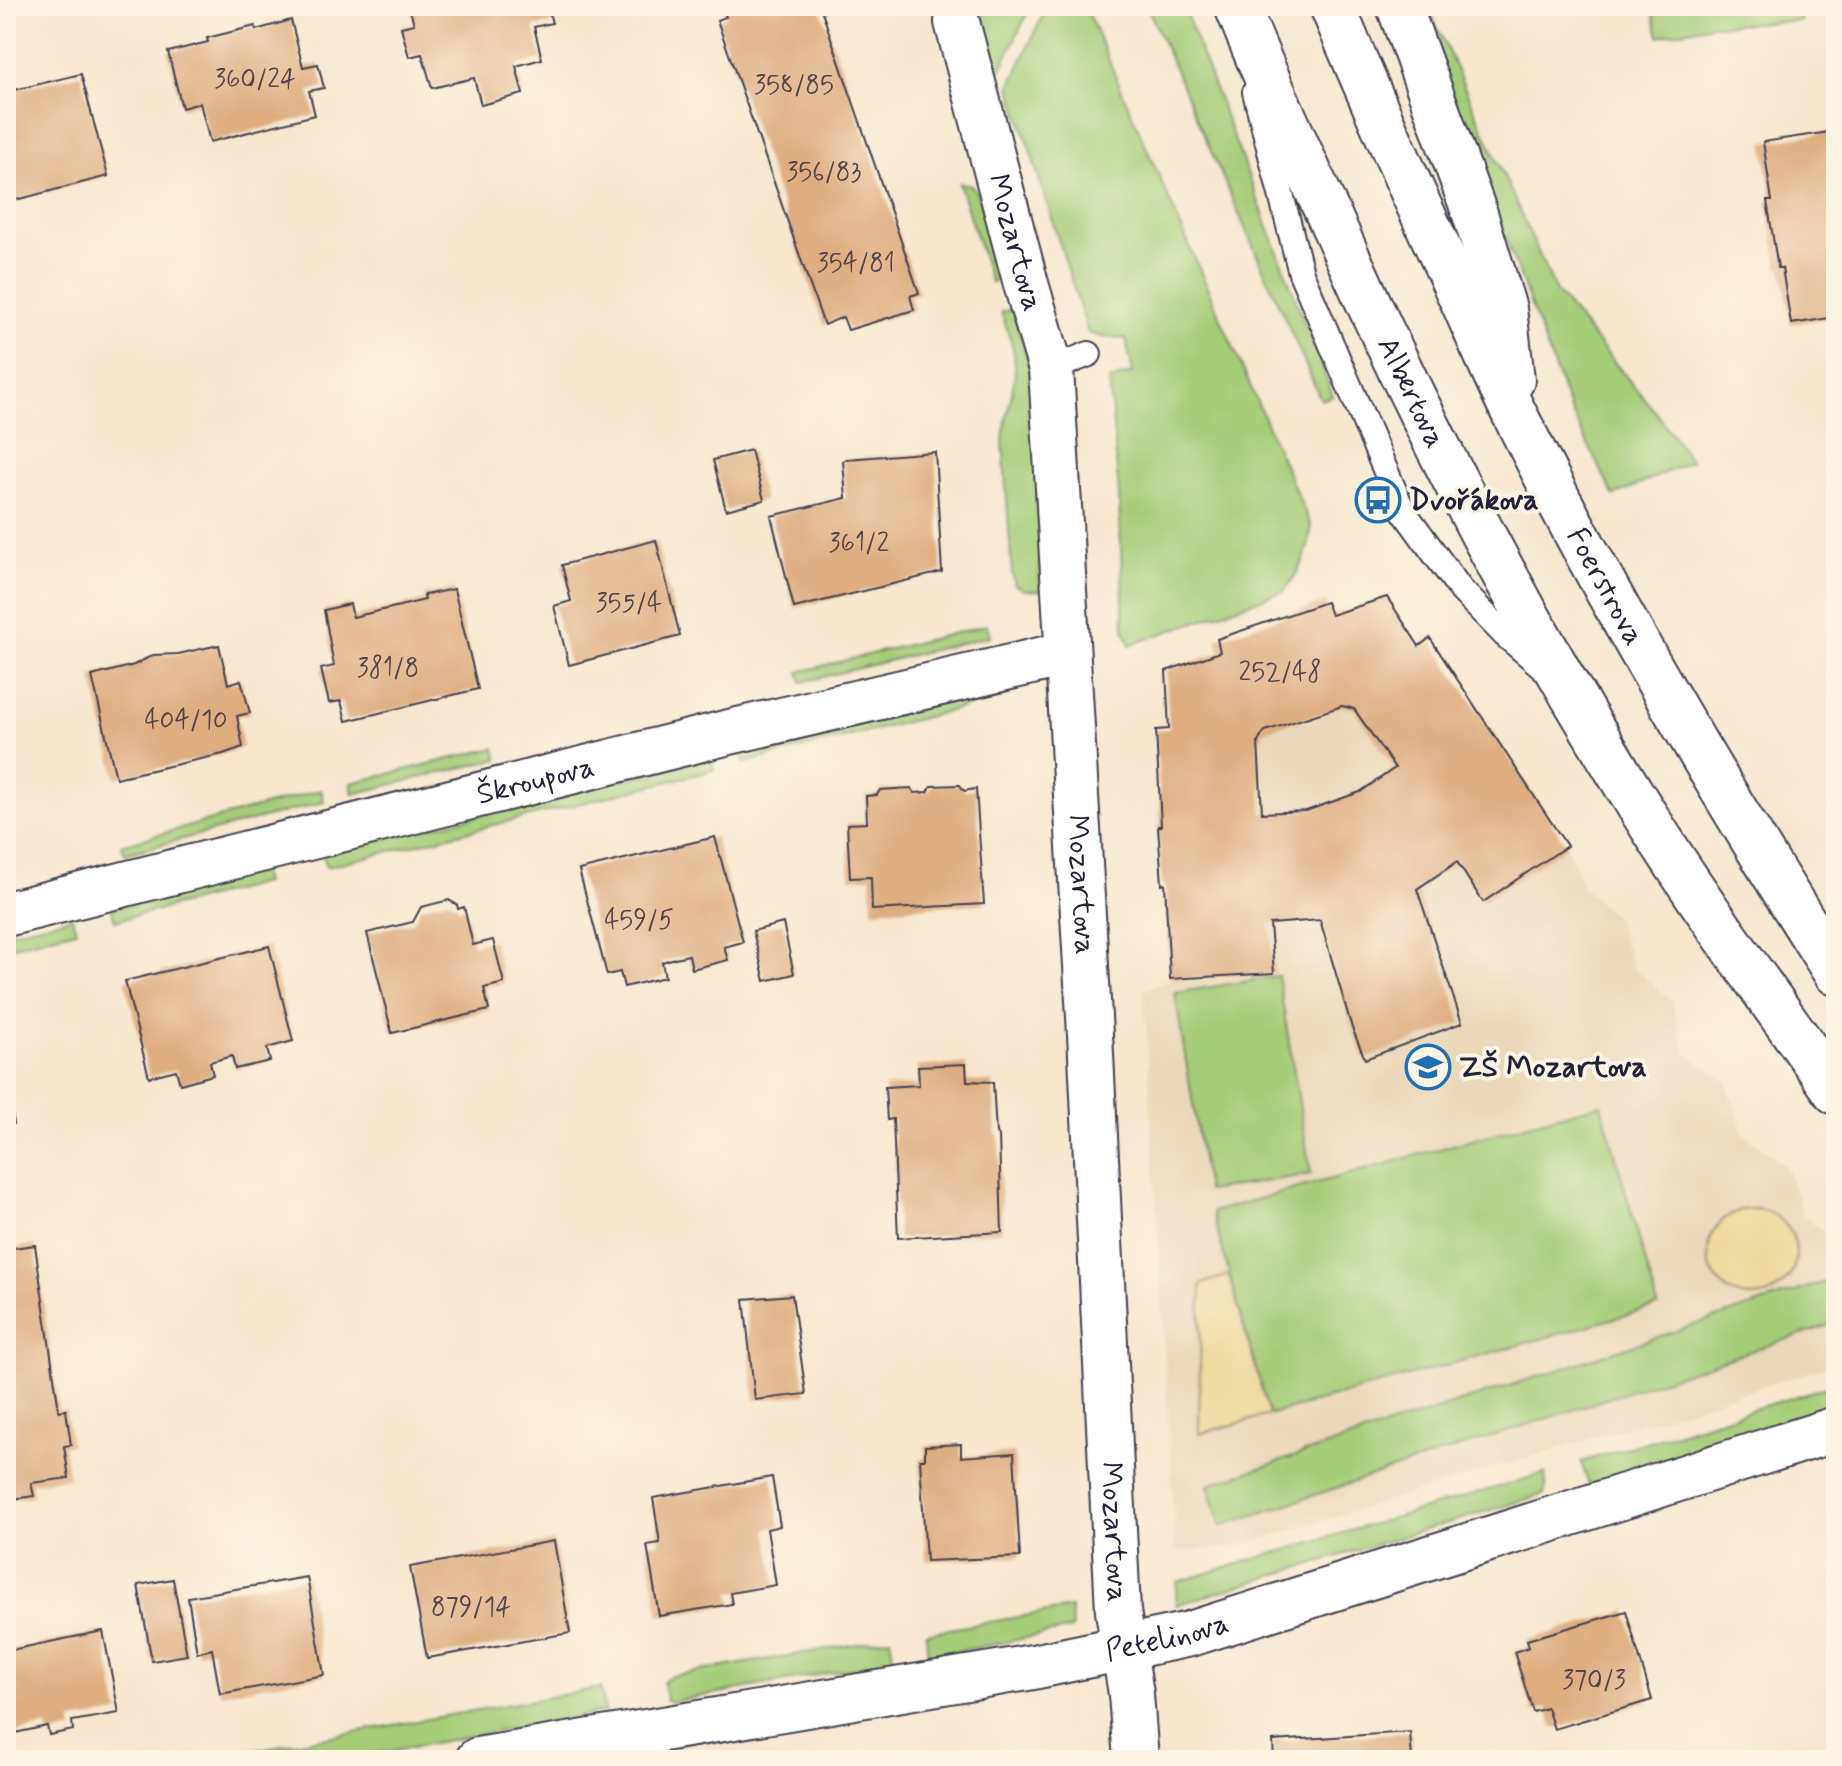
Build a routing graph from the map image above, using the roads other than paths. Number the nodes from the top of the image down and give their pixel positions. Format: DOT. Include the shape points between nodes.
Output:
graph roads {
  1 [pos="1332,6"];
  2 [pos="1399,6"];
  3 [pos="1237,7"];
  4 [pos="957,22"];
  5 [pos="1516,419"];
  6 [pos="1066,654"];
  7 [pos="1572,692"];
  8 [pos="6,914"];
  9 [pos="1836,973"];
  10 [pos="1836,1092"];
  11 [pos="1836,1429"];
  12 [pos="1124,1650"];
  13 [pos="478,1760"];
  14 [pos="1136,1760"];
  1 -- 5 [label="street, Foerstrova"];
  2 -- 5 [label="street" via="1504,309"];
  3 -- 7 [label="street, Albertova" via="1401,375 1500,567"];
  3 -- 7 [label="lane" via="1301,273 1402,509 1461,590"];
  4 -- 6 [label="street, Mozartova" via="1022,268 1070,362"];
  5 -- 9 [label="street, Foerstrova" via="1718,781"];
  6 -- 8 [label="street, Škroupova" via="725,733"];
  6 -- 12 [label="street, Mozartova"];
  7 -- 10 [label="street, Albertova" via="1683,874"];
  11 -- 12 [label="street, Petelinova" via="1190,1634"];
  12 -- 13 [label="street, Petelinova"];
  12 -- 14 [label="street, Mozartova"];
}
